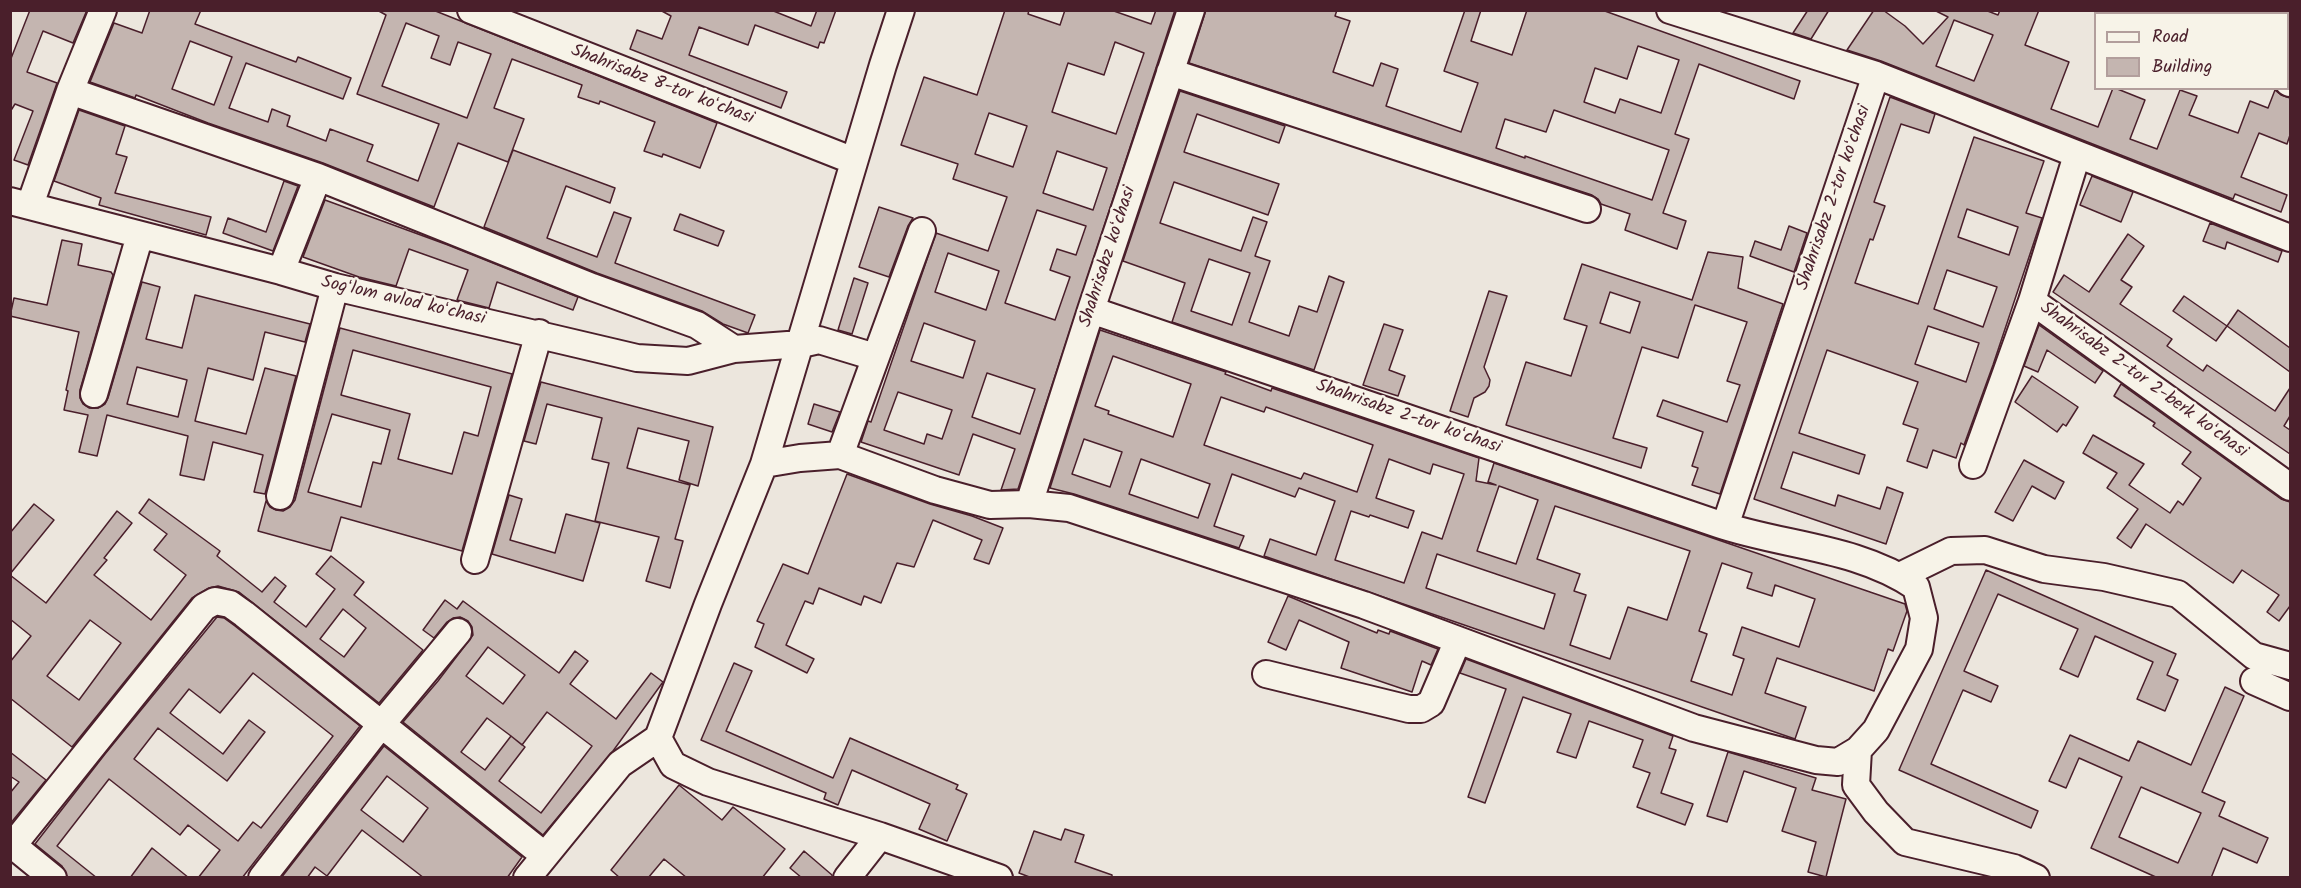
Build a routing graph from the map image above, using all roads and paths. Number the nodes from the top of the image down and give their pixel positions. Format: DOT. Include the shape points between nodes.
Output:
graph roads {
  1 [pos="103,10"];
  2 [pos="471,10"];
  3 [pos="901,10"];
  4 [pos="1191,10"];
  5 [pos="1670,10"];
  6 [pos="1170,72"];
  7 [pos="1876,75"];
  8 [pos="70,91"];
  9 [pos="2077,155"];
  10 [pos="854,161"];
  11 [pos="318,177"];
  12 [pos="20,203"];
  13 [pos="1587,208"];
  14 [pos="922,231"];
  15 [pos="140,235"];
  16 [pos="2290,238"];
  17 [pos="281,271"];
  18 [pos="335,287"];
  19 [pos="2032,301"];
  20 [pos="1091,310"];
  21 [pos="538,333"];
  22 [pos="801,344"];
  23 [pos="734,349"];
  24 [pos="875,357"];
  25 [pos="94,394"];
  26 [pos="840,455"];
  27 [pos="764,464"];
  28 [pos="1973,465"];
  29 [pos="2290,487"];
  30 [pos="280,496"];
  31 [pos="1029,504"];
  32 [pos="1725,526"];
  33 [pos="475,560"];
  34 [pos="1900,576"];
  35 [pos="458,633"];
  36 [pos="1458,640"];
  37 [pos="2290,666"];
  38 [pos="1266,674"];
  39 [pos="2254,681"];
  40 [pos="2290,697"];
  41 [pos="380,726"];
  42 [pos="658,738"];
  43 [pos="1858,750"];
  44 [pos="880,836"];
  45 [pos="12,844"];
  46 [pos="544,855"];
  47 [pos="53,878"];
  48 [pos="262,878"];
  49 [pos="527,878"];
  50 [pos="848,878"];
  51 [pos="999,878"];
  52 [pos="2036,878"];
  1 -- 8 [label="street"];
  2 -- 10 [label="street, Shahrisabz 8-tor koʻchasi"];
  3 -- 10 [label="street"];
  4 -- 6 [label="street, Shahrisabz koʻchasi"];
  5 -- 7 [label="street"];
  6 -- 13 [label="street"];
  6 -- 20 [label="street, Shahrisabz koʻchasi"];
  7 -- 9 [label="street"];
  7 -- 32 [label="street, Shahrisabz 2-tor koʻchasi"];
  8 -- 11 [label="street"];
  8 -- 12 [label="street"];
  9 -- 16 [label="street"];
  9 -- 19 [label="street, Shahrisabz 2-tor 2-berk koʻchasi"];
  10 -- 22 [label="street"];
  11 -- 17 [label="street"];
  11 -- 23 [label="street" via="592,287 698,325"];
  12 -- 15 [label="street, Sogʻlom avlod koʻchasi"];
  14 -- 24 [label="street"];
  15 -- 17 [label="street, Sogʻlom avlod koʻchasi"];
  15 -- 25 [label="street"];
  17 -- 18 [label="street, Sogʻlom avlod koʻchasi"];
  18 -- 21 [label="street, Sogʻlom avlod koʻchasi"];
  18 -- 30 [label="street"];
  19 -- 28 [label="street"];
  19 -- 29 [label="street, Shahrisabz 2-tor 2-berk koʻchasi"];
  20 -- 31 [label="street, Shahrisabz koʻchasi"];
  20 -- 32 [label="street, Shahrisabz 2-tor koʻchasi"];
  21 -- 23 [label="street, Sogʻlom avlod koʻchasi" via="637,358 688,362"];
  21 -- 33 [label="street"];
  22 -- 23 [label="street, Sogʻlom avlod koʻchasi"];
  22 -- 24 [label="street, Sogʻlom avlod koʻchasi" via="819,340"];
  22 -- 27 [label="street"];
  24 -- 26 [label="street"];
  26 -- 27 [label="street"];
  26 -- 31 [label="street" via="935,490 990,505"];
  27 -- 42 [label="street"];
  31 -- 36 [label="street" via="1069,508"];
  32 -- 34 [label="street, Shahrisabz 2-tor koʻchasi" via="1870,563"];
  34 -- 37 [label="street" via="1951,550 1985,550 2044,569 2104,577 2178,594 2254,656"];
  34 -- 43 [label="street" via="1916,587 1924,618 1920,649 1876,730"];
  35 -- 41 [label="street"];
  36 -- 38 [label="street" via="1431,703 1421,709"];
  36 -- 43 [label="street" via="1694,728 1816,760 1838,762"];
  39 -- 40 [label="street"];
  41 -- 45 [label="street" via="230,604 215,601 204,607"];
  41 -- 46 [label="street"];
  41 -- 48 [label="street"];
  42 -- 44 [label="street" via="673,765 708,782"];
  42 -- 46 [label="street" via="620,764"];
  43 -- 52 [label="street" via="1856,785 1876,813 1905,842 2014,868"];
  44 -- 50 [label="street"];
  44 -- 51 [label="street"];
  45 -- 47 [label="street"];
  46 -- 49 [label="street"];
}
